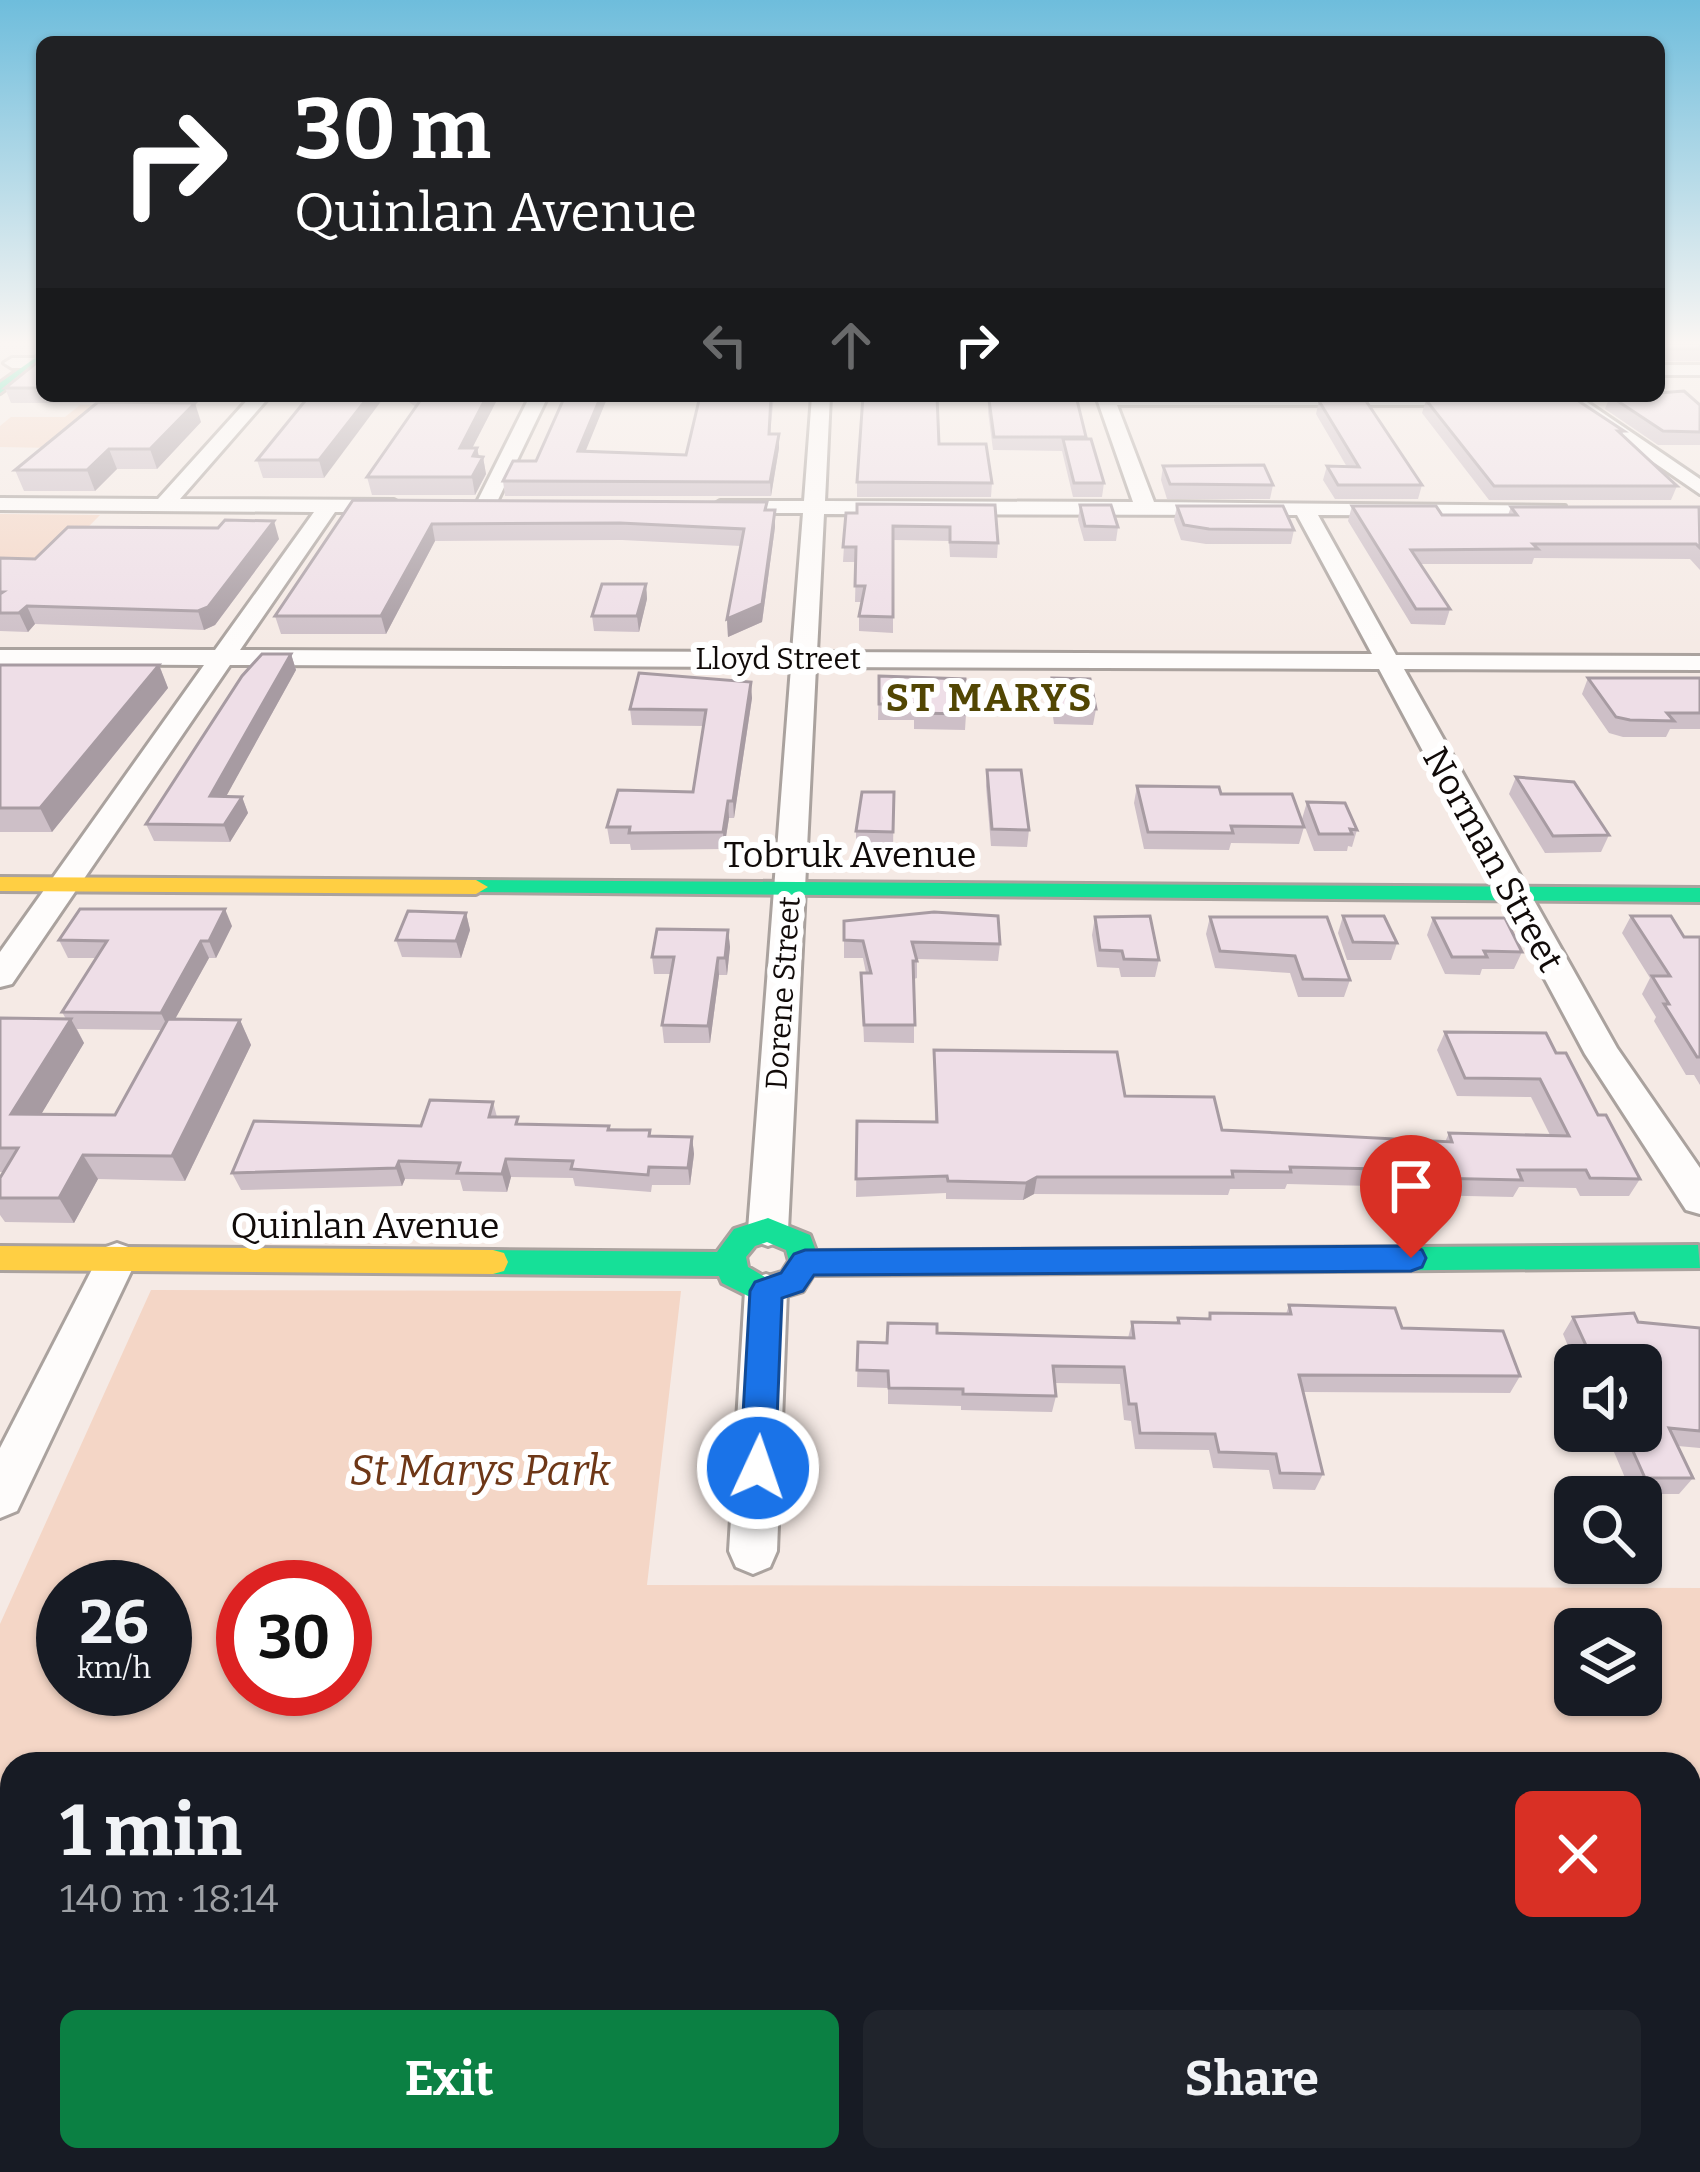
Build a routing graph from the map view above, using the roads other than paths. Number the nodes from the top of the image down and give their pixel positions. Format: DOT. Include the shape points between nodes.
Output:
graph roads {
  1 [pos="218,444"];
  2 [pos="510,444"];
  3 [pos="818,444"];
  4 [pos="1123,444"];
  5 [pos="1634,444"];
  6 [pos="1700,488"];
  7 [pos="0,504"];
  8 [pos="163,505"];
  9 [pos="329,506"];
  10 [pos="418,506"];
  11 [pos="509,506"];
  12 [pos="697,507"];
  13 [pos="814,507"];
  14 [pos="1146,508"];
  15 [pos="1304,509"];
  16 [pos="1583,510"];
  17 [pos="0,657"];
  18 [pos="224,657"];
  19 [pos="805,658"];
  20 [pos="1386,662"];
  21 [pos="1700,663"];
  22 [pos="0,884"];
  23 [pos="65,885"];
  24 [pos="790,889"];
  25 [pos="1513,894"];
  26 [pos="1700,895"];
  27 [pos="0,976"];
  28 [pos="1700,1199"];
  29 [pos="768,1230"];
  30 [pos="1699,1253"];
  31 [pos="0,1258"];
  32 [pos="118,1259"];
  33 [pos="805,1262"];
  34 [pos="730,1264"];
  35 [pos="766,1291"];
  36 [pos="0,1496"];
  37 [pos="753,1551"];
  1 -- 8 [label="street"];
  2 -- 11 [label="street" via="474,506"];
  3 -- 13 [label="street, Dorene Street"];
  4 -- 14 [label="street"];
  5 -- 6 [label="street"];
  7 -- 8 [label="street"];
  8 -- 9 [label="street"];
  9 -- 10 [label="street"];
  9 -- 18 [label="street"];
  12 -- 13 [label="street"];
  13 -- 14 [label="street"];
  13 -- 19 [label="street, Dorene Street"];
  14 -- 15 [label="street"];
  15 -- 16 [label="street"];
  15 -- 20 [label="street, Norman Street"];
  17 -- 18 [label="street, Lloyd Street"];
  18 -- 19 [label="street, Lloyd Street"];
  18 -- 23 [label="street"];
  19 -- 20 [label="street, Lloyd Street"];
  19 -- 24 [label="street, Dorene Street"];
  20 -- 21 [label="street, Lloyd Street"];
  20 -- 25 [label="street, Norman Street"];
  22 -- 23 [label="main road, Tobruk Avenue"];
  23 -- 24 [label="main road, Tobruk Avenue"];
  23 -- 27 [label="street"];
  24 -- 25 [label="main road, Tobruk Avenue"];
  24 -- 29 [label="street, Dorene Street"];
  25 -- 26 [label="main road, Tobruk Avenue"];
  25 -- 28 [label="street, Norman Street" via="1603,1054"];
  29 -- 33 [label="main road" via="799,1243"];
  29 -- 34 [label="main road" via="736,1244"];
  30 -- 33 [label="main road"];
  31 -- 32 [label="main road, Quinlan Avenue"];
  32 -- 34 [label="main road, Quinlan Avenue"];
  32 -- 36 [label="street"];
  33 -- 35 [label="main road" via="792,1282"];
  34 -- 35 [label="main road" via="741,1282"];
  35 -- 37 [label="street"];
}
